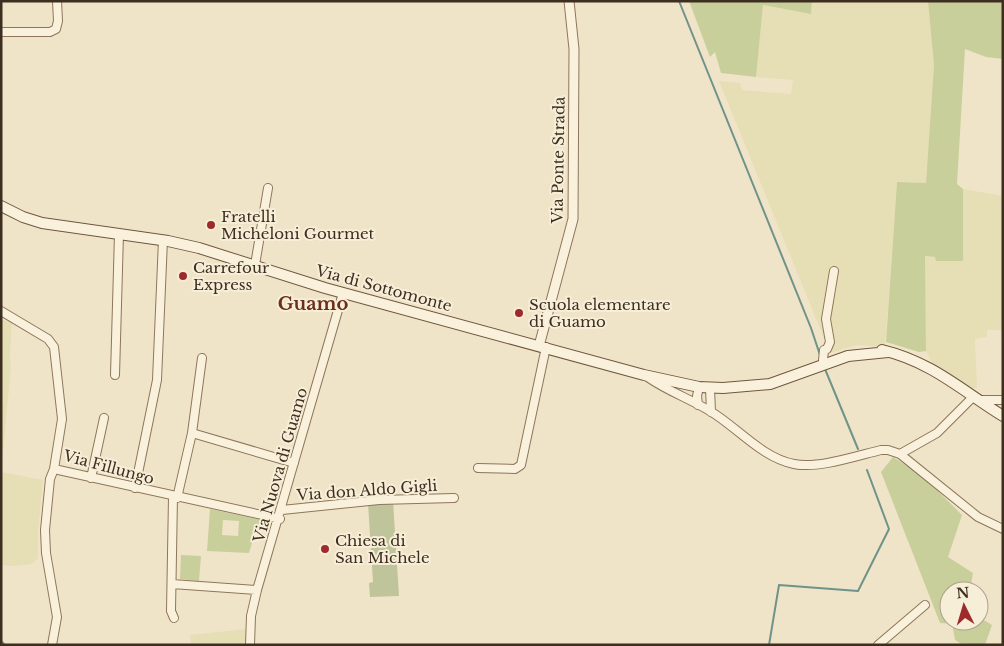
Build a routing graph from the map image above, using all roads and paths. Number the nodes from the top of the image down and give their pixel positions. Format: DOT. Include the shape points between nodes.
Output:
graph roads {
  1 [pos="57,1"];
  2 [pos="569,1"];
  3 [pos="1,32"];
  4 [pos="268,188"];
  5 [pos="1,206"];
  6 [pos="120,234"];
  7 [pos="163,240"];
  8 [pos="255,265"];
  9 [pos="834,271"];
  10 [pos="343,293"];
  11 [pos="1,311"];
  12 [pos="543,346"];
  13 [pos="888,352"];
  14 [pos="825,353"];
  15 [pos="202,358"];
  16 [pos="115,375"];
  17 [pos="645,376"];
  18 [pos="760,384"];
  19 [pos="704,387"];
  20 [pos="975,399"];
  21 [pos="1003,400"];
  22 [pos="698,405"];
  23 [pos="711,412"];
  24 [pos="1003,416"];
  25 [pos="104,418"];
  26 [pos="192,433"];
  27 [pos="900,454"];
  28 [pos="294,462"];
  29 [pos="478,468"];
  30 [pos="54,469"];
  31 [pos="91,478"];
  32 [pos="134,488"];
  33 [pos="175,497"];
  34 [pos="454,498"];
  35 [pos="282,510"];
  36 [pos="280,520"];
  37 [pos="1003,529"];
  38 [pos="172,584"];
  39 [pos="257,590"];
  40 [pos="924,605"];
  41 [pos="174,618"];
  42 [pos="52,645"];
  43 [pos="250,645"];
  44 [pos="878,645"];
  1 -- 3 [label="street" via="56,29 50,32"];
  2 -- 12 [label="street, Via Ponte Strada" via="574,49 573,219"];
  4 -- 8 [label="street"];
  5 -- 6 [label="main road, Via di Sottomonte" via="42,222"];
  6 -- 7 [label="main road, Via di Sottomonte"];
  6 -- 16 [label="street"];
  7 -- 8 [label="main road, Via di Sottomonte"];
  7 -- 32 [label="street" via="157,380"];
  8 -- 10 [label="main road, Via di Sottomonte"];
  9 -- 14 [label="street" via="826,319 830,342"];
  10 -- 12 [label="main road, Via di Sottomonte"];
  10 -- 28 [label="street, Via Nuova di Guamo"];
  11 -- 30 [label="street, Via Fillungo" via="54,347 62,419"];
  12 -- 17 [label="main road, Via di Sottomonte"];
  12 -- 29 [label="street" via="521,466 515,470"];
  13 -- 14 [label="main road, Via di Sottomonte" via="855,349"];
  13 -- 18 [label="main road, Via di Sottomonte" via="848,356 788,380"];
  13 -- 20 [label="main road, Via di Sottomonte" via="928,366"];
  14 -- 18 [label="main road, Via di Sottomonte"];
  15 -- 26 [label="street"];
  17 -- 19 [label="main road, Via di Sottomonte"];
  17 -- 22 [label="street"];
  18 -- 19 [label="main road, Via di Sottomonte"];
  19 -- 22 [label="street" via="697,396"];
  19 -- 23 [label="street"];
  20 -- 21 [label="street"];
  20 -- 24 [label="main road, Via di Sottomonte"];
  20 -- 27 [label="street" via="937,433"];
  22 -- 23 [label="street"];
  23 -- 27 [label="street" via="773,456 792,464 834,461 881,450"];
  25 -- 31 [label="street"];
  26 -- 28 [label="street"];
  26 -- 33 [label="street"];
  27 -- 37 [label="street" via="978,516"];
  28 -- 35 [label="street, Via Nuova di Guamo"];
  30 -- 31 [label="street, Via Fillungo"];
  30 -- 42 [label="street" via="45,530 57,617"];
  31 -- 32 [label="street, Via Fillungo"];
  32 -- 33 [label="street, Via Fillungo"];
  33 -- 36 [label="street, Via Fillungo"];
  33 -- 38 [label="street"];
  34 -- 35 [label="street, Via don Aldo Gigli" via="379,500"];
  35 -- 36 [label="street, Via Nuova di Guamo"];
  36 -- 39 [label="street, Via Nuova di Guamo"];
  38 -- 39 [label="street"];
  38 -- 41 [label="street"];
  39 -- 43 [label="street, Via Nuova di Guamo" via="251,616"];
  40 -- 44 [label="street"];
}
